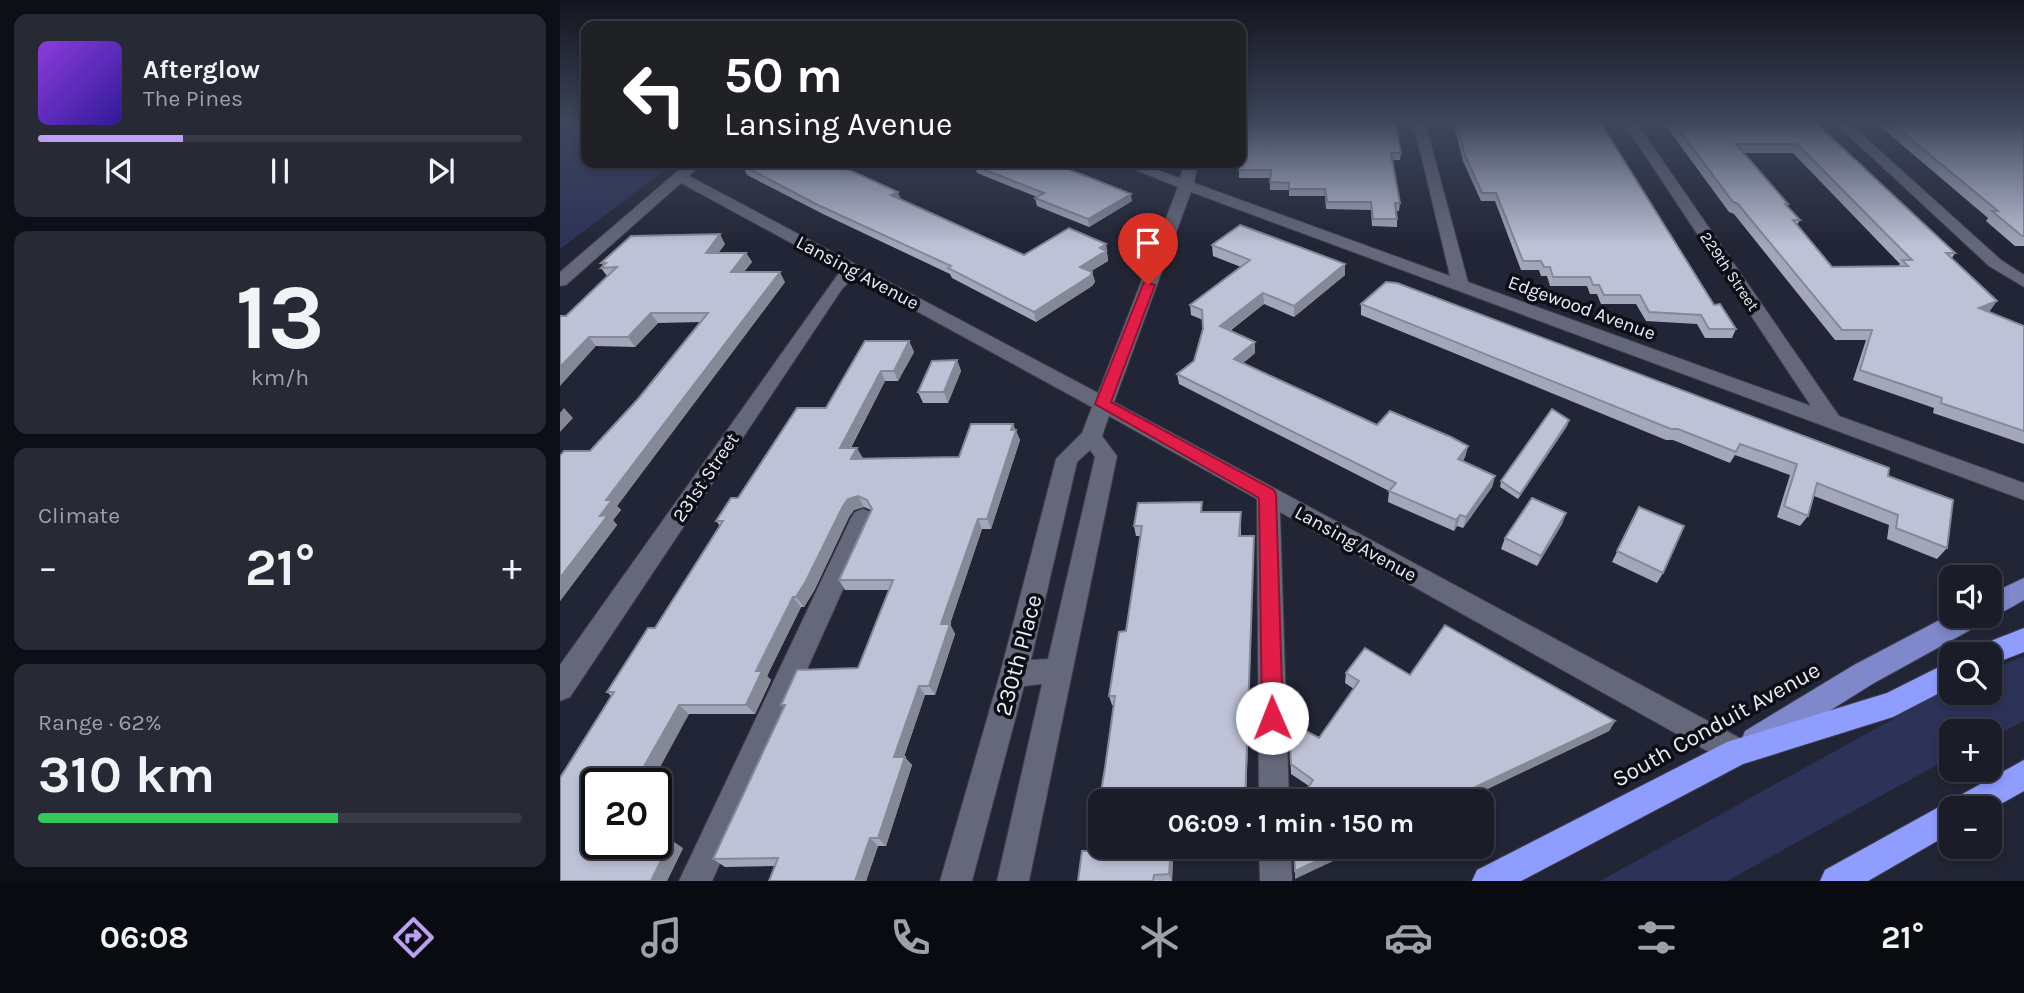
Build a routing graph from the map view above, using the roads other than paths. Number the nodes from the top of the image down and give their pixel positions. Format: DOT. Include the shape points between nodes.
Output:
graph roads {
  1 [pos="1429,163"];
  2 [pos="1657,163"];
  3 [pos="1886,163"];
  4 [pos="1139,168"];
  5 [pos="1190,168"];
  6 [pos="686,169"];
  7 [pos="1186,185"];
  8 [pos="853,268"];
  9 [pos="560,281"];
  10 [pos="2024,282"];
  11 [pos="1460,284"];
  12 [pos="1103,404"];
  13 [pos="1831,420"];
  14 [pos="1091,437"];
  15 [pos="2024,492"];
  16 [pos="1268,495"];
  17 [pos="863,518"];
  18 [pos="2024,587"];
  19 [pos="2002,599"];
  20 [pos="1950,628"];
  21 [pos="2024,640"];
  22 [pos="2002,648"];
  23 [pos="1057,671"];
  24 [pos="1014,674"];
  25 [pos="1939,679"];
  26 [pos="560,688"];
  27 [pos="1737,752"];
  28 [pos="2024,775"];
  29 [pos="1274,789"];
  30 [pos="1986,796"];
  31 [pos="1939,823"];
  32 [pos="1275,859"];
  33 [pos="695,881"];
  34 [pos="956,881"];
  35 [pos="1013,881"];
  36 [pos="1276,881"];
  37 [pos="1488,881"];
  38 [pos="1836,881"];
  1 -- 11 [label="street"];
  2 -- 13 [label="street, 229th Street"];
  3 -- 10 [label="street" via="1995,262"];
  4 -- 7 [label="street, Edgewood Avenue"];
  5 -- 7 [label="street, 230th Place"];
  6 -- 8 [label="street, Lansing Avenue"];
  6 -- 9 [label="street"];
  7 -- 11 [label="street, Edgewood Avenue"];
  7 -- 12 [label="street, 230th Place"];
  8 -- 12 [label="street, Lansing Avenue"];
  8 -- 26 [label="street, 231st Street" via="836,286"];
  11 -- 13 [label="street, Edgewood Avenue"];
  12 -- 14 [label="street, 230th Place"];
  12 -- 16 [label="street, Lansing Avenue"];
  13 -- 15 [label="street, Edgewood Avenue"];
  14 -- 23 [label="street, 230th Place" via="1106,456"];
  14 -- 24 [label="street, 230th Place" via="1067,459"];
  16 -- 27 [label="street, Lansing Avenue"];
  16 -- 29 [label="street"];
  17 -- 33 [label="street"];
  18 -- 19 [label="main road"];
  20 -- 27 [label="main road, South Conduit Avenue"];
  21 -- 22 [label="highway"];
  23 -- 24 [label="street"];
  23 -- 35 [label="street, 230th Place"];
  24 -- 34 [label="street, 230th Place"];
  25 -- 27 [label="highway" via="1893,704"];
  27 -- 37 [label="highway, South Conduit Avenue"];
  28 -- 30 [label="highway"];
  31 -- 38 [label="highway"];
  32 -- 36 [label="street"];
}
